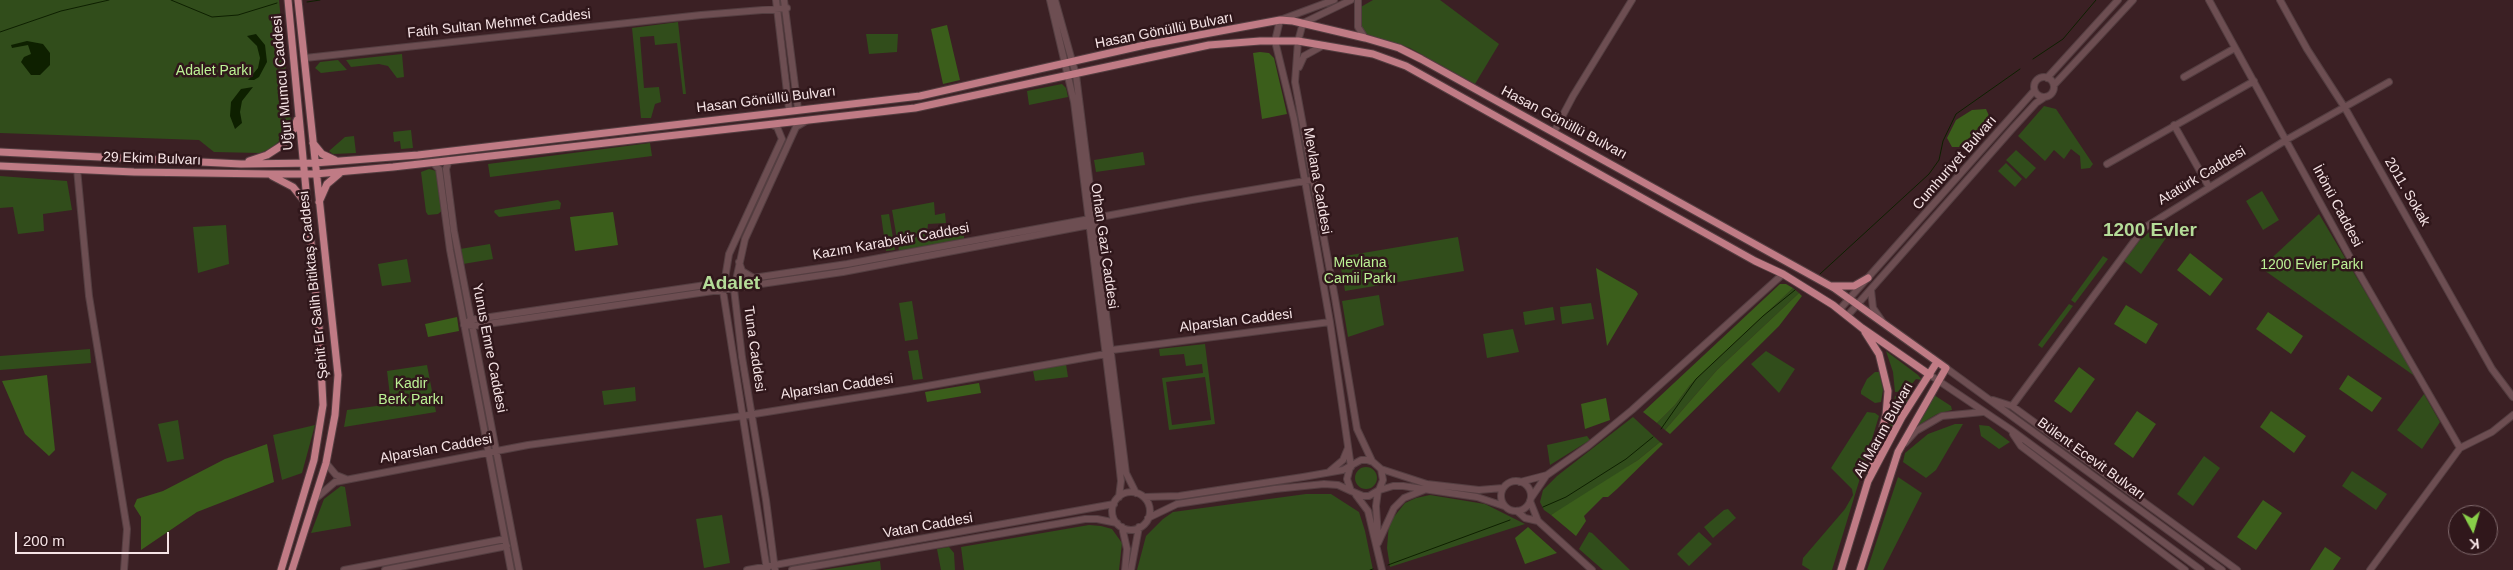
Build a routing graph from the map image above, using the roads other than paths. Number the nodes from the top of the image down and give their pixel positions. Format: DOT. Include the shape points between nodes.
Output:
graph roads {
  1 [pos="288,0"];
  2 [pos="298,0"];
  3 [pos="776,0"];
  4 [pos="784,0"];
  5 [pos="1050,0"];
  6 [pos="1055,0"];
  7 [pos="1334,0"];
  8 [pos="1351,0"];
  9 [pos="1358,0"];
  10 [pos="1632,0"];
  11 [pos="2118,0"];
  12 [pos="2132,0"];
  13 [pos="2209,0"];
  14 [pos="2280,0"];
  15 [pos="779,8"];
  16 [pos="787,8"];
  17 [pos="1280,20"];
  18 [pos="1303,23"];
  19 [pos="1365,38"];
  20 [pos="1275,41"];
  21 [pos="1298,41"];
  22 [pos="1326,44"];
  23 [pos="2235,48"];
  24 [pos="305,58"];
  25 [pos="1070,62"];
  26 [pos="1072,75"];
  27 [pos="2184,77"];
  28 [pos="2047,78"];
  29 [pos="1295,82"];
  30 [pos="2254,82"];
  31 [pos="2389,82"];
  32 [pos="2054,85"];
  33 [pos="2034,91"];
  34 [pos="2046,97"];
  35 [pos="798,108"];
  36 [pos="2345,108"];
  37 [pos="299,110"];
  38 [pos="789,110"];
  39 [pos="810,120"];
  40 [pos="768,124"];
  41 [pos="2174,125"];
  42 [pos="1554,132"];
  43 [pos="2286,140"];
  44 [pos="312,141"];
  45 [pos="0,152"];
  46 [pos="449,160"];
  47 [pos="340,161"];
  48 [pos="432,162"];
  49 [pos="314,163"];
  50 [pos="241,164"];
  51 [pos="302,164"];
  52 [pos="2108,164"];
  53 [pos="0,166"];
  54 [pos="77,169"];
  55 [pos="341,172"];
  56 [pos="269,174"];
  57 [pos="303,174"];
  58 [pos="315,174"];
  59 [pos="1311,180"];
  60 [pos="1304,182"];
  61 [pos="2209,187"];
  62 [pos="319,204"];
  63 [pos="308,206"];
  64 [pos="1091,222"];
  65 [pos="739,261"];
  66 [pos="1783,274"];
  67 [pos="759,278"];
  68 [pos="1868,278"];
  69 [pos="723,283"];
  70 [pos="734,285"];
  71 [pos="1828,285"];
  72 [pos="1871,289"];
  73 [pos="723,291"];
  74 [pos="1849,299"];
  75 [pos="1857,305"];
  76 [pos="1840,310"];
  77 [pos="1848,315"];
  78 [pos="1330,322"];
  79 [pos="471,323"];
  80 [pos="1884,324"];
  81 [pos="1862,328"];
  82 [pos="1109,352"];
  83 [pos="1937,362"];
  84 [pos="1946,368"];
  85 [pos="1930,375"];
  86 [pos="1938,381"];
  87 [pos="2513,396"];
  88 [pos="1988,399"];
  89 [pos="2012,406"];
  90 [pos="1983,412"];
  91 [pos="751,414"];
  92 [pos="2513,415"];
  93 [pos="742,416"];
  94 [pos="2010,429"];
  95 [pos="1349,442"];
  96 [pos="2460,448"];
  97 [pos="491,452"];
  98 [pos="1898,452"];
  99 [pos="1372,462"];
  100 [pos="326,463"];
  101 [pos="1351,467"];
  102 [pos="1381,469"];
  103 [pos="1328,473"];
  104 [pos="1547,475"];
  105 [pos="347,480"];
  106 [pos="1868,481"];
  107 [pos="1520,482"];
  108 [pos="1503,488"];
  109 [pos="1424,490"];
  110 [pos="1378,491"];
  111 [pos="1136,492"];
  112 [pos="1354,493"];
  113 [pos="1119,497"];
  114 [pos="1144,498"];
  115 [pos="1530,499"];
  116 [pos="314,500"];
  117 [pos="1114,504"];
  118 [pos="1504,506"];
  119 [pos="1517,511"];
  120 [pos="1148,518"];
  121 [pos="1538,521"];
  122 [pos="1119,525"];
  123 [pos="1139,527"];
  124 [pos="505,538"];
  125 [pos="1378,543"];
  126 [pos="507,546"];
  127 [pos="1379,556"];
  128 [pos="293,567"];
  129 [pos="767,568"];
  130 [pos="775,568"];
  131 [pos="280,569"];
  132 [pos="124,570"];
  133 [pos="300,570"];
  134 [pos="344,570"];
  135 [pos="385,570"];
  136 [pos="511,570"];
  137 [pos="519,570"];
  138 [pos="747,570"];
  139 [pos="792,570"];
  140 [pos="1125,570"];
  141 [pos="1131,570"];
  142 [pos="1382,570"];
  143 [pos="1592,570"];
  144 [pos="1841,570"];
  145 [pos="1860,570"];
  146 [pos="2185,570"];
  147 [pos="2201,570"];
  148 [pos="2222,570"];
  149 [pos="2237,570"];
  150 [pos="2370,570"];
  1 -- 37 [label="main road, Uğur Mumcu Caddesi"];
  2 -- 24 [label="main road, Uğur Mumcu Caddesi"];
  3 -- 15 [label="street"];
  4 -- 16 [label="street"];
  5 -- 25 [label="street, Orhan Gazi Caddesi"];
  6 -- 25 [label="street, Orhan Gazi Caddesi"];
  7 -- 17 [label="street"];
  8 -- 18 [label="street"];
  9 -- 19 [label="street" via="1358,27"];
  10 -- 42 [label="street"];
  11 -- 28 [label="street"];
  12 -- 32 [label="street"];
  13 -- 23 [label="street, İnönü Caddesi"];
  14 -- 36 [label="street, 2011. Sokak"];
  15 -- 16 [label="street, Fatih Sultan Mehmet Caddesi"];
  15 -- 24 [label="street, Fatih Sultan Mehmet Caddesi"];
  15 -- 38 [label="street"];
  16 -- 35 [label="street"];
  17 -- 18 [label="main road, Hasan Gönüllü Bulvarı"];
  17 -- 20 [label="street, Mevlana Caddesi"];
  17 -- 25 [label="main road, Hasan Gönüllü Bulvarı"];
  18 -- 19 [label="main road, Hasan Gönüllü Bulvarı"];
  18 -- 21 [label="street, Mevlana Caddesi"];
  19 -- 42 [label="main road, Hasan Gönüllü Bulvarı" via="1409,53"];
  20 -- 21 [label="main road, Hasan Gönüllü Bulvarı"];
  20 -- 26 [label="main road, Hasan Gönüllü Bulvarı" via="1209,44"];
  20 -- 60 [label="street, Mevlana Caddesi" via="1294,119"];
  21 -- 22 [label="main road, Hasan Gönüllü Bulvarı"];
  21 -- 29 [label="street, Mevlana Caddesi"];
  22 -- 29 [label="street" via="1304,56"];
  22 -- 66 [label="main road, Hasan Gönüllü Bulvarı" via="1373,54 1406,66"];
  23 -- 27 [label="street"];
  23 -- 30 [label="street, İnönü Caddesi"];
  24 -- 44 [label="main road, Uğur Mumcu Caddesi"];
  25 -- 26 [label="street, Orhan Gazi Caddesi"];
  25 -- 35 [label="main road, Hasan Gönüllü Bulvarı" via="920,96"];
  26 -- 39 [label="main road, Hasan Gönüllü Bulvarı" via="915,108"];
  26 -- 64 [label="street, Orhan Gazi Caddesi"];
  28 -- 32 [label="street"];
  28 -- 33 [label="street" via="2036,81"];
  29 -- 59 [label="street, Mevlana Caddesi"];
  30 -- 41 [label="street"];
  30 -- 43 [label="street, İnönü Caddesi"];
  31 -- 36 [label="street, Atatürk Caddesi"];
  32 -- 34 [label="street" via="2053,92"];
  33 -- 34 [label="street"];
  33 -- 68 [label="street, Cumhuriyet Bulvarı"];
  34 -- 72 [label="street" via="2036,103"];
  35 -- 38 [label="main road, Hasan Gönüllü Bulvarı"];
  36 -- 43 [label="street, Atatürk Caddesi"];
  36 -- 87 [label="street, 2011. Sokak" via="2492,368"];
  37 -- 50 [label="main road" via="294,129 284,144 267,155"];
  37 -- 51 [label="main road, Uğur Mumcu Caddesi"];
  38 -- 47 [label="main road, Hasan Gönüllü Bulvarı" via="418,155"];
  39 -- 40 [label="main road, Hasan Gönüllü Bulvarı"];
  39 -- 65 [label="street, Tuna Caddesi" via="796,127"];
  40 -- 46 [label="main road, Hasan Gönüllü Bulvarı"];
  40 -- 69 [label="street, Tuna Caddesi" via="777,127 782,139 729,254"];
  41 -- 52 [label="street"];
  41 -- 61 [label="street"];
  42 -- 71 [label="main road, Hasan Gönüllü Bulvarı"];
  43 -- 61 [label="street, Atatürk Caddesi"];
  43 -- 96 [label="street, İnönü Caddesi"];
  44 -- 47 [label="main road" via="322,154"];
  44 -- 49 [label="main road, Uğur Mumcu Caddesi"];
  45 -- 50 [label="main road, 29 Ekim Bulvarı"];
  46 -- 48 [label="main road, Hasan Gönüllü Bulvarı"];
  46 -- 79 [label="street, Yunus Emre Caddesi" via="446,169 454,231"];
  47 -- 49 [label="main road, Hasan Gönüllü Bulvarı"];
  48 -- 55 [label="main road, Hasan Gönüllü Bulvarı"];
  48 -- 79 [label="street, Yunus Emre Caddesi" via="439,169 450,250"];
  49 -- 51 [label="main road, Hasan Gönüllü Bulvarı"];
  49 -- 58 [label="main road, Şehit Er Salih Bitiktaş Caddesi"];
  50 -- 51 [label="main road, 29 Ekim Bulvarı"];
  51 -- 57 [label="main road, Şehit Er Salih Bitiktaş Caddesi"];
  53 -- 54 [label="main road, 29 Ekim Bulvarı"];
  54 -- 56 [label="main road, 29 Ekim Bulvarı"];
  54 -- 132 [label="street" via="89,296 127,529"];
  55 -- 58 [label="main road, Hasan Gönüllü Bulvarı"];
  55 -- 62 [label="main road" via="327,184"];
  56 -- 57 [label="main road, 29 Ekim Bulvarı"];
  56 -- 63 [label="main road" via="293,187"];
  57 -- 58 [label="main road, Hasan Gönüllü Bulvarı"];
  57 -- 63 [label="main road, Şehit Er Salih Bitiktaş Caddesi"];
  58 -- 62 [label="main road, Şehit Er Salih Bitiktaş Caddesi"];
  59 -- 60 [label="street, Kazım Karabekir Caddesi"];
  59 -- 99 [label="street, Mevlana Caddesi" via="1357,429"];
  60 -- 64 [label="street, Kazım Karabekir Caddesi" via="1192,200"];
  60 -- 78 [label="street, Mevlana Caddesi"];
  61 -- 89 [label="street, Atatürk Caddesi" via="2144,228"];
  62 -- 100 [label="main road, Şehit Er Salih Bitiktaş Caddesi" via="338,375 335,416"];
  63 -- 131 [label="main road, Şehit Er Salih Bitiktaş Caddesi" via="323,383 320,435"];
  64 -- 67 [label="street, Kazım Karabekir Caddesi"];
  64 -- 70 [label="street, Kazım Karabekir Caddesi" via="846,272"];
  64 -- 82 [label="street, Orhan Gazi Caddesi"];
  65 -- 67 [label="street" via="744,274"];
  65 -- 70 [label="street, Tuna Caddesi"];
  66 -- 76 [label="main road, Hasan Gönüllü Bulvarı"];
  66 -- 104 [label="street" via="1632,410"];
  67 -- 70 [label="street, Kazım Karabekir Caddesi"];
  68 -- 71 [label="main road" via="1854,286"];
  68 -- 74 [label="street, Cumhuriyet Bulvarı"];
  69 -- 70 [label="street, Kazım Karabekir Caddesi"];
  69 -- 73 [label="street, Tuna Caddesi"];
  69 -- 79 [label="street, Kazım Karabekir Caddesi"];
  70 -- 73 [label="street, Kazım Karabekir Caddesi"];
  70 -- 91 [label="street, Tuna Caddesi"];
  71 -- 74 [label="main road, Hasan Gönüllü Bulvarı"];
  72 -- 75 [label="street"];
  72 -- 80 [label="street" via="1872,308"];
  73 -- 79 [label="street, Kazım Karabekir Caddesi"];
  73 -- 93 [label="street, Tuna Caddesi"];
  74 -- 75 [label="main road, Hasan Gönüllü Bulvarı"];
  74 -- 76 [label="street, Cumhuriyet Bulvarı"];
  75 -- 77 [label="street"];
  75 -- 80 [label="main road, Hasan Gönüllü Bulvarı"];
  76 -- 77 [label="main road, Hasan Gönüllü Bulvarı"];
  77 -- 81 [label="main road, Hasan Gönüllü Bulvarı"];
  78 -- 82 [label="street, Alparslan Caddesi"];
  78 -- 95 [label="street, Mevlana Caddesi"];
  79 -- 97 [label="street, Yunus Emre Caddesi"];
  80 -- 83 [label="main road, Hasan Gönüllü Bulvarı"];
  81 -- 85 [label="main road, Hasan Gönüllü Bulvarı"];
  81 -- 106 [label="main road" via="1879,354 1888,392 1886,415"];
  82 -- 91 [label="street, Alparslan Caddesi"];
  82 -- 111 [label="street, Orhan Gazi Caddesi" via="1127,476"];
  82 -- 113 [label="street, Orhan Gazi Caddesi" via="1121,477"];
  83 -- 84 [label="main road, Hasan Gönüllü Bulvarı"];
  83 -- 85 [label="main road, Ali Marım Bulvarı"];
  84 -- 86 [label="main road, Ali Marım Bulvarı"];
  84 -- 88 [label="street, Bülent Ecevit Bulvarı"];
  85 -- 86 [label="street, Bülent Ecevit Bulvarı"];
  85 -- 106 [label="main road, Ali Marım Bulvarı" via="1902,417"];
  86 -- 90 [label="street, Bülent Ecevit Bulvarı"];
  86 -- 98 [label="main road, Ali Marım Bulvarı"];
  88 -- 89 [label="street"];
  88 -- 148 [label="street, Bülent Ecevit Bulvarı"];
  89 -- 149 [label="street"];
  90 -- 94 [label="street, Bülent Ecevit Bulvarı"];
  90 -- 98 [label="street" via="1954,414 1930,421 1916,431"];
  91 -- 93 [label="street, Alparslan Caddesi"];
  91 -- 130 [label="street, Tuna Caddesi"];
  92 -- 96 [label="street" via="2492,432"];
  93 -- 97 [label="street, Alparslan Caddesi"];
  93 -- 129 [label="street, Tuna Caddesi"];
  94 -- 146 [label="street" via="2021,446"];
  94 -- 147 [label="street, Bülent Ecevit Bulvarı"];
  95 -- 101 [label="street, Mevlana Caddesi"];
  95 -- 103 [label="street" via="1343,460"];
  96 -- 150 [label="street"];
  97 -- 105 [label="street, Alparslan Caddesi"];
  97 -- 124 [label="street, Yunus Emre Caddesi"];
  97 -- 137 [label="street, Yunus Emre Caddesi"];
  98 -- 145 [label="main road, Ali Marım Bulvarı"];
  99 -- 101 [label="street" via="1361,460"];
  99 -- 102 [label="street"];
  100 -- 105 [label="street" via="336,475"];
  100 -- 116 [label="main road, Şehit Er Salih Bitiktaş Caddesi"];
  101 -- 103 [label="street"];
  101 -- 112 [label="street" via="1346,479"];
  102 -- 108 [label="street" via="1427,484 1479,490"];
  102 -- 110 [label="street" via="1383,480"];
  103 -- 114 [label="street" via="1179,496"];
  104 -- 107 [label="street"];
  104 -- 115 [label="street"];
  105 -- 116 [label="street, Alparslan Caddesi" via="335,482"];
  106 -- 144 [label="main road, Ali Marım Bulvarı"];
  107 -- 108 [label="street" via="1510,482"];
  107 -- 115 [label="street" via="1528,488"];
  108 -- 118 [label="street"];
  109 -- 110 [label="street" via="1398,486"];
  109 -- 118 [label="street" via="1477,497"];
  109 -- 125 [label="street" via="1397,504"];
  110 -- 112 [label="street" via="1369,496"];
  110 -- 125 [label="street"];
  111 -- 113 [label="street"];
  111 -- 114 [label="street"];
  112 -- 120 [label="street" via="1338,485 1324,484 1275,489 1177,504"];
  112 -- 127 [label="street" via="1368,511"];
  113 -- 117 [label="street"];
  114 -- 120 [label="street" via="1150,507"];
  115 -- 119 [label="street" via="1526,507"];
  115 -- 121 [label="street"];
  116 -- 128 [label="main road, Şehit Er Salih Bitiktaş Caddesi"];
  117 -- 122 [label="street" via="1113,514"];
  117 -- 130 [label="street, Vatan Caddesi"];
  118 -- 119 [label="street"];
  119 -- 121 [label="street" via="1525,518"];
  120 -- 123 [label="street"];
  121 -- 143 [label="street"];
  122 -- 123 [label="street, Vatan Caddesi" via="1128,529"];
  122 -- 139 [label="street, Vatan Caddesi" via="1085,519"];
  122 -- 140 [label="street" via="1127,549"];
  123 -- 141 [label="street"];
  124 -- 126 [label="street, Yunus Emre Caddesi"];
  124 -- 134 [label="street"];
  125 -- 127 [label="street"];
  126 -- 135 [label="street"];
  126 -- 136 [label="street, Yunus Emre Caddesi"];
  127 -- 142 [label="street"];
  128 -- 133 [label="street"];
  129 -- 130 [label="street, Vatan Caddesi"];
  129 -- 138 [label="street, Vatan Caddesi"];
}
